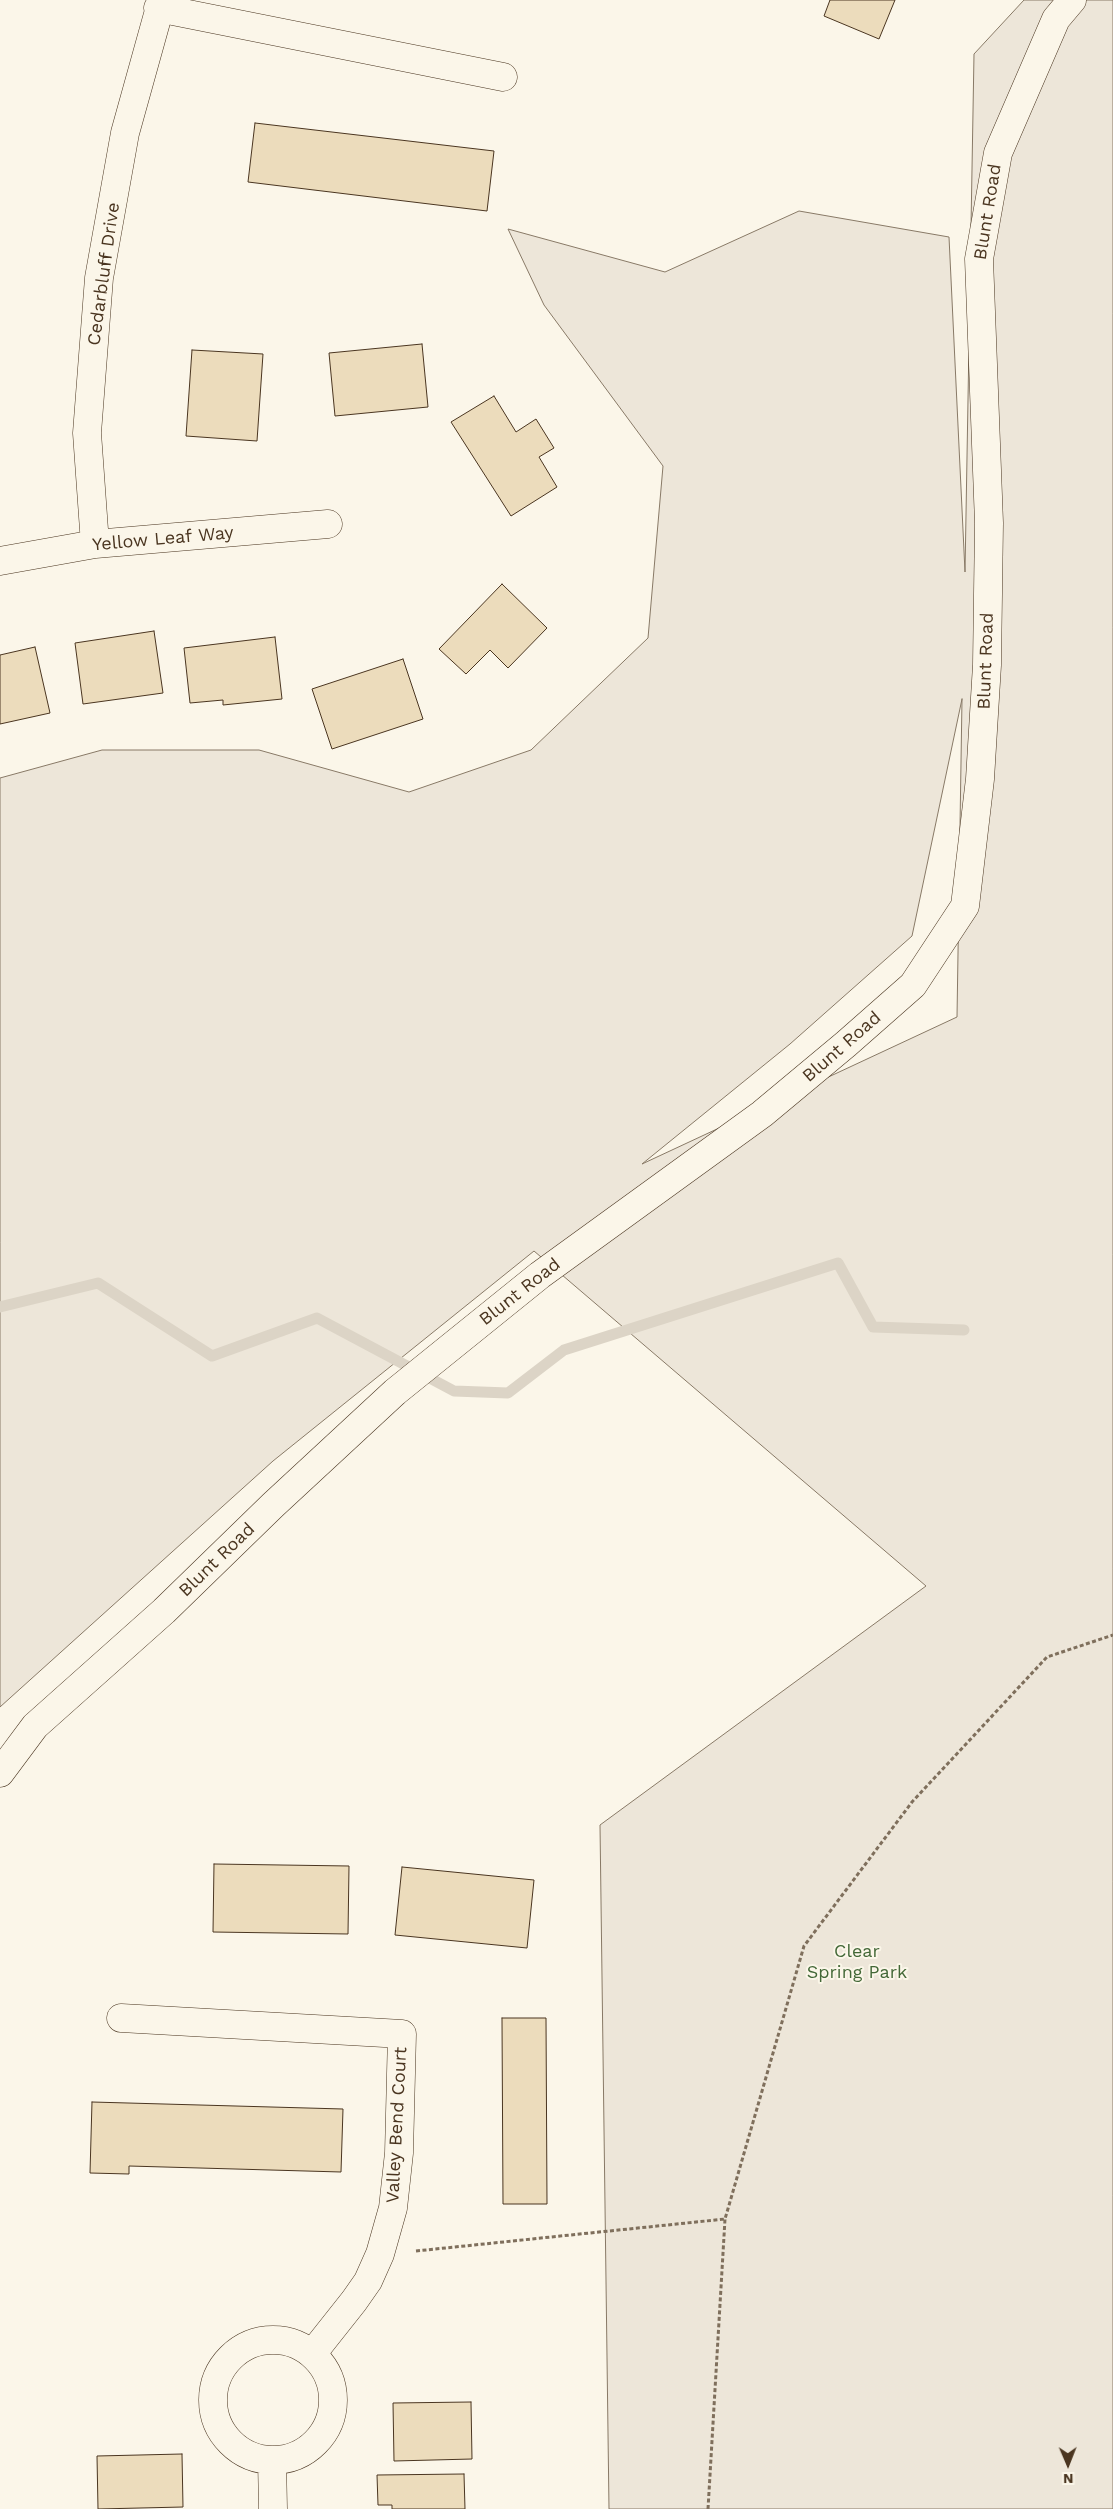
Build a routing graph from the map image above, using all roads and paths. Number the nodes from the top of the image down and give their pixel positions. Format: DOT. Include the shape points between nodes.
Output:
graph roads {
  1 [pos="1072,0"];
  2 [pos="160,4"];
  3 [pos="503,77"];
  4 [pos="328,524"];
  5 [pos="95,544"];
  6 [pos="0,561"];
  7 [pos="1113,1635"];
  8 [pos="0,1773"];
  9 [pos="121,2018"];
  10 [pos="725,2219"];
  11 [pos="380,2254"];
  12 [pos="312,2354"];
  13 [pos="272,2460"];
  14 [pos="272,2509"];
  15 [pos="708,2509"];
  1 -- 8 [label="street, Blunt Road" via="1056,19 998,153 979,259 989,523 986,665 980,779 965,906 913,985 762,1114 540,1274 398,1389 164,1611 34,1726"];
  2 -- 3 [label="street, Cedarbluff Drive"];
  2 -- 5 [label="street, Cedarbluff Drive" via="125,133 99,278 86,434"];
  4 -- 5 [label="street, Yellow Leaf Way"];
  5 -- 6 [label="street, Yellow Leaf Way"];
  7 -- 10 [label="path" via="1047,1657 912,1802 804,1946"];
  9 -- 11 [label="street, Valley Bend Court" via="402,2034 399,2153 393,2208"];
  10 -- 11 [label="path"];
  10 -- 15 [label="path"];
  11 -- 12 [label="street, Valley Bend Court" via="368,2281"];
  12 -- 13 [label="street" via="330,2378 333,2408 326,2430 311,2446 293,2457"];
  12 -- 13 [label="street" via="288,2341 262,2340 238,2350 220,2369 213,2387 212,2410 228,2441 250,2456"];
  13 -- 14 [label="street"];
}
